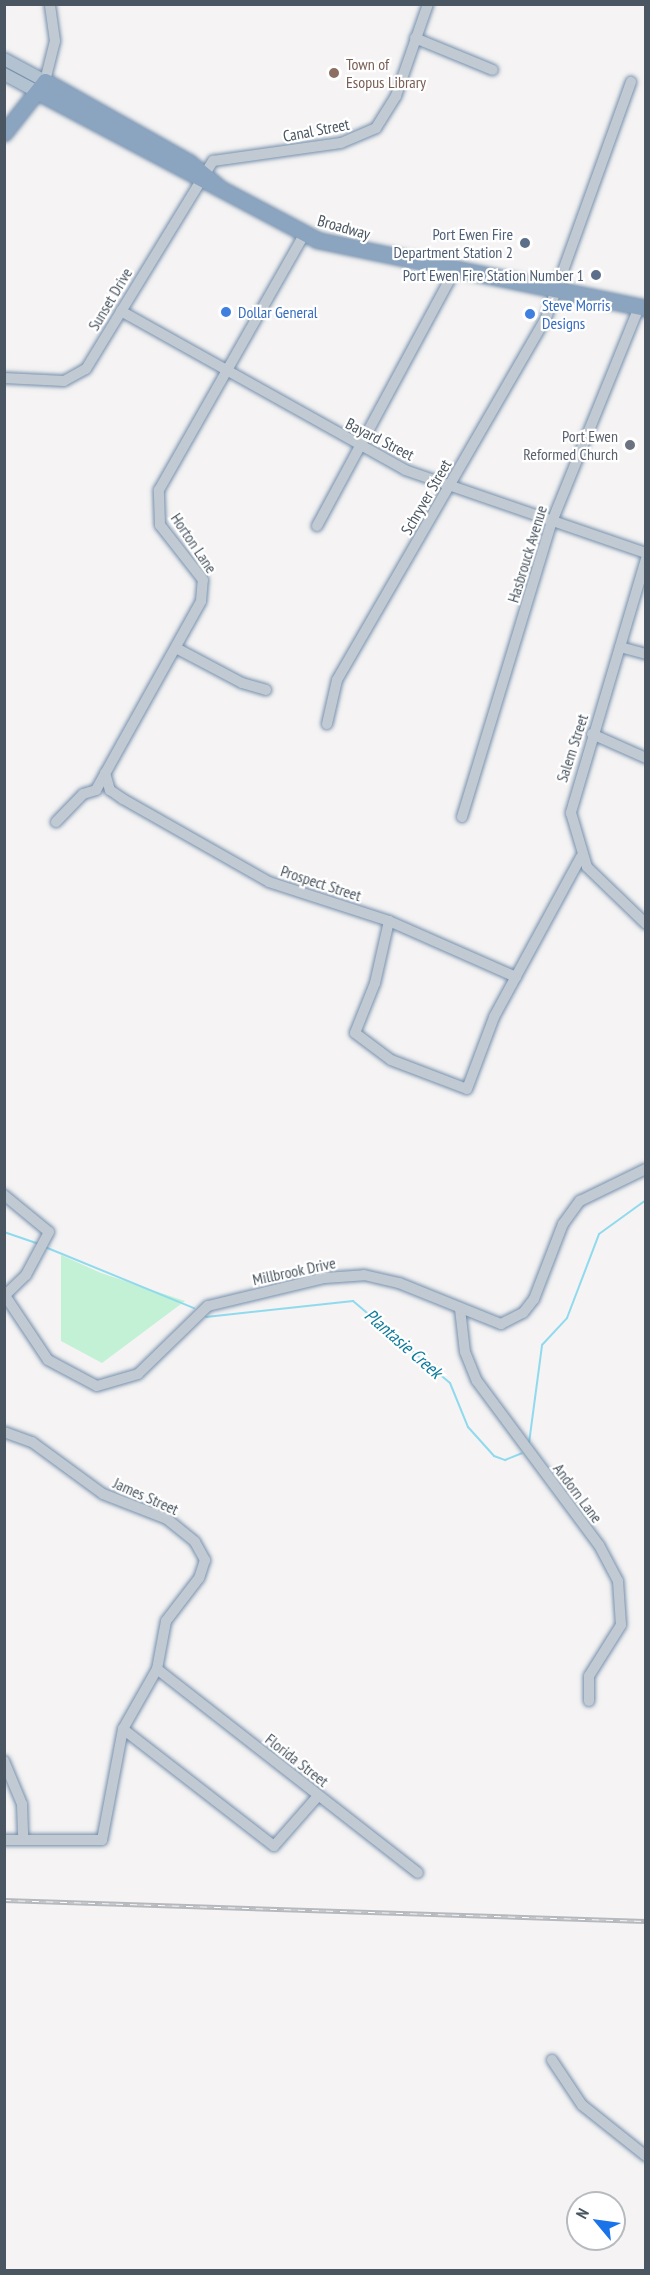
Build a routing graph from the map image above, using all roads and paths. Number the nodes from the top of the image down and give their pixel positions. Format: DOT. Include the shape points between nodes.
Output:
graph roads {
  1 [pos="50,4"];
  2 [pos="428,4"];
  3 [pos="415,38"];
  4 [pos="4,59"];
  5 [pos="493,70"];
  6 [pos="4,74"];
  7 [pos="631,82"];
  8 [pos="41,86"];
  9 [pos="4,133"];
  10 [pos="201,177"];
  11 [pos="304,235"];
  12 [pos="456,268"];
  13 [pos="558,286"];
  14 [pos="642,308"];
  15 [pos="121,311"];
  16 [pos="225,373"];
  17 [pos="4,378"];
  18 [pos="360,447"];
  19 [pos="450,487"];
  20 [pos="551,524"];
  21 [pos="317,526"];
  22 [pos="645,553"];
  23 [pos="645,559"];
  24 [pos="620,647"];
  25 [pos="176,648"];
  26 [pos="645,654"];
  27 [pos="266,690"];
  28 [pos="327,724"];
  29 [pos="592,734"];
  30 [pos="645,758"];
  31 [pos="105,773"];
  32 [pos="462,817"];
  33 [pos="56,822"];
  34 [pos="581,857"];
  35 [pos="389,921"];
  36 [pos="645,924"];
  37 [pos="516,977"];
  38 [pos="645,1169"];
  39 [pos="4,1195"];
  40 [pos="5,1295"];
  41 [pos="460,1310"];
  42 [pos="4,1432"];
  43 [pos="157,1669"];
  44 [pos="589,1701"];
  45 [pos="123,1729"];
  46 [pos="4,1761"];
  47 [pos="318,1796"];
  48 [pos="4,1840"];
  49 [pos="23,1840"];
  50 [pos="418,1873"];
  51 [pos="552,2060"];
  52 [pos="645,2156"];
  1 -- 8 [label="street" via="55,41"];
  2 -- 3 [label="street, Canal Street"];
  3 -- 5 [label="street"];
  3 -- 10 [label="street, Canal Street" via="396,96 376,128 321,146 220,157"];
  4 -- 8 [label="main road"];
  6 -- 8 [label="main road"];
  7 -- 13 [label="street, Schryver Street"];
  8 -- 9 [label="highway"];
  8 -- 10 [label="highway, Broadway"];
  10 -- 11 [label="highway, Broadway"];
  10 -- 15 [label="street, Sunset Drive"];
  11 -- 12 [label="highway, Broadway" via="359,252"];
  11 -- 16 [label="street, Horton Lane"];
  12 -- 13 [label="highway, Broadway"];
  12 -- 18 [label="street"];
  13 -- 14 [label="highway, Broadway"];
  13 -- 19 [label="street, Schryver Street" via="528,353"];
  14 -- 20 [label="street, Hasbrouck Avenue"];
  15 -- 16 [label="street, Bayard Street"];
  15 -- 17 [label="street, Sunset Drive" via="77,376 53,381"];
  16 -- 18 [label="street, Bayard Street"];
  16 -- 25 [label="street, Horton Lane" via="156,498 165,533 205,587"];
  18 -- 19 [label="street, Bayard Street"];
  18 -- 21 [label="street"];
  19 -- 20 [label="street, Bayard Street"];
  19 -- 28 [label="street, Schryver Street" via="337,680"];
  20 -- 22 [label="street, Bayard Street"];
  20 -- 32 [label="street, Hasbrouck Avenue"];
  23 -- 24 [label="street, Salem Street"];
  24 -- 26 [label="street"];
  24 -- 29 [label="street, Salem Street"];
  25 -- 27 [label="street" via="242,683"];
  25 -- 31 [label="street, Horton Lane"];
  29 -- 30 [label="street"];
  29 -- 34 [label="street, Salem Street" via="571,813"];
  31 -- 33 [label="street, Horton Lane" via="96,790 83,794"];
  31 -- 35 [label="street, Prospect Street" via="110,790 225,860 295,894"];
  34 -- 36 [label="street"];
  34 -- 37 [label="street"];
  35 -- 37 [label="street, Prospect Street"];
  35 -- 37 [label="street" via="357,1036 391,1060 467,1089 494,1017"];
  38 -- 41 [label="street, Millbrook Drive" via="576,1206 558,1234 542,1284 516,1318 501,1324"];
  39 -- 40 [label="street" via="45,1225 48,1240 35,1262"];
  40 -- 41 [label="street, Millbrook Drive" via="48,1360 97,1386 138,1374 208,1305 325,1278 364,1275"];
  41 -- 44 [label="street, Andorn Lane" via="465,1352 477,1381 599,1545 618,1581 621,1625 590,1676"];
  42 -- 43 [label="street, James Street" via="32,1442 103,1494 167,1519 203,1553 203,1572 166,1621"];
  43 -- 45 [label="street, James Street"];
  43 -- 47 [label="street, Florida Street"];
  45 -- 47 [label="street" via="274,1846"];
  45 -- 49 [label="street, James Street" via="110,1772 106,1824 96,1842"];
  46 -- 49 [label="street" via="22,1804"];
  47 -- 50 [label="street, Florida Street"];
  48 -- 49 [label="street"];
  51 -- 52 [label="street" via="582,2105"];
}
